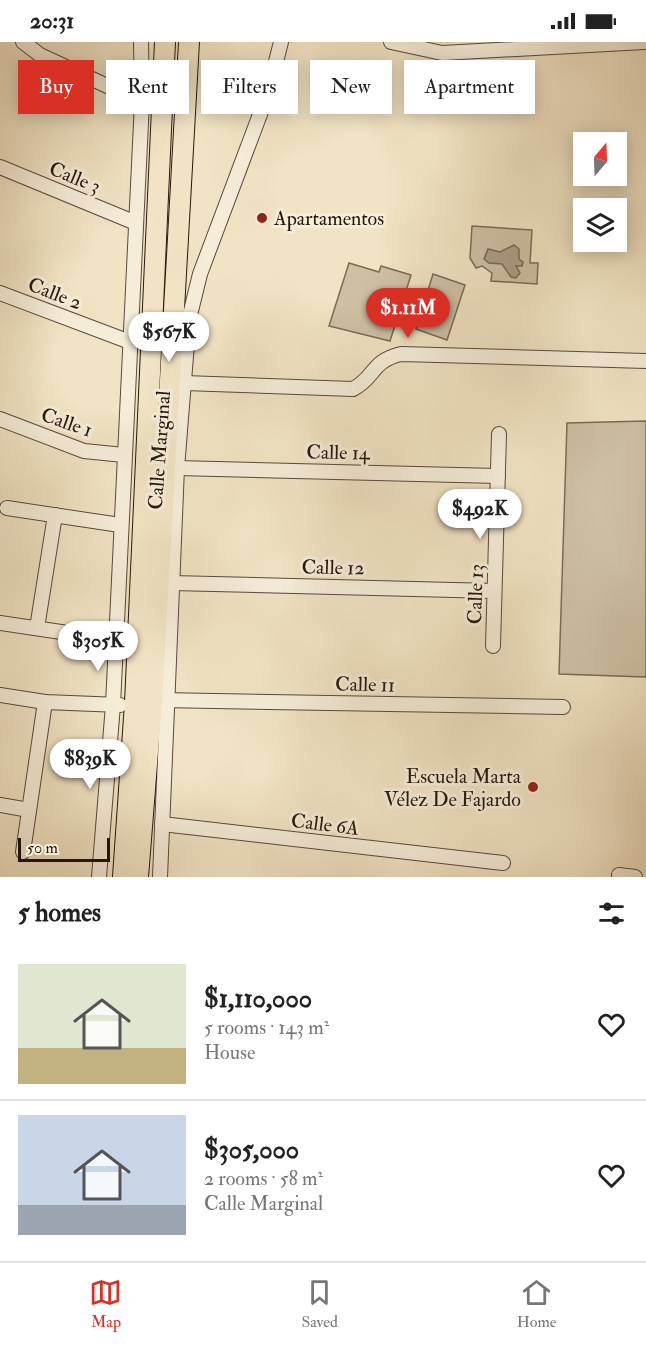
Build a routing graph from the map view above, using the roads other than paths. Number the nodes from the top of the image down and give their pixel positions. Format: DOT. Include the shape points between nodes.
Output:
graph roads {
  1 [pos="23,42"];
  2 [pos="141,42"];
  3 [pos="165,42"];
  4 [pos="189,42"];
  5 [pos="281,42"];
  6 [pos="391,42"];
  7 [pos="644,42"];
  8 [pos="141,60"];
  9 [pos="106,85"];
  10 [pos="141,114"];
  11 [pos="0,167"];
  12 [pos="136,223"];
  13 [pos="0,293"];
  14 [pos="130,342"];
  15 [pos="646,361"];
  16 [pos="184,383"];
  17 [pos="0,419"];
  18 [pos="499,435"];
  19 [pos="124,455"];
  20 [pos="177,468"];
  21 [pos="498,476"];
  22 [pos="7,508"];
  23 [pos="55,515"];
  24 [pos="120,525"];
  25 [pos="171,583"];
  26 [pos="494,591"];
  27 [pos="0,622"];
  28 [pos="37,628"];
  29 [pos="115,640"];
  30 [pos="493,646"];
  31 [pos="0,695"];
  32 [pos="151,701"];
  33 [pos="45,702"];
  34 [pos="113,705"];
  35 [pos="563,707"];
  36 [pos="0,805"];
  37 [pos="29,810"];
  38 [pos="162,824"];
  39 [pos="22,852"];
  40 [pos="503,863"];
  41 [pos="619,875"];
  42 [pos="99,877"];
  43 [pos="123,877"];
  44 [pos="138,877"];
  45 [pos="160,877"];
  46 [pos="635,877"];
  1 -- 9 [label="street" via="40,55"];
  2 -- 8 [label="street, Calle Marginal"];
  3 -- 32 [label="highway"];
  4 -- 32 [label="highway"];
  5 -- 16 [label="street, Calle Marginal" via="268,93 200,274 189,319"];
  6 -- 7 [label="street" via="442,53"];
  10 -- 12 [label="street, Calle Marginal"];
  11 -- 12 [label="street, Calle 3"];
  12 -- 14 [label="street, Calle Marginal"];
  13 -- 14 [label="street, Calle 2"];
  14 -- 19 [label="street, Calle Marginal"];
  15 -- 16 [label="street" via="401,354 382,360 353,389"];
  16 -- 20 [label="street, Calle Marginal"];
  17 -- 19 [label="street, Calle 1" via="84,451"];
  18 -- 21 [label="street, Calle 13"];
  19 -- 24 [label="street, Calle Marginal"];
  20 -- 21 [label="street, Calle 14"];
  20 -- 25 [label="street, Calle Marginal"];
  21 -- 26 [label="street, Calle 13"];
  22 -- 23 [label="street"];
  23 -- 24 [label="street"];
  23 -- 28 [label="street"];
  24 -- 29 [label="street, Calle Marginal"];
  25 -- 26 [label="street, Calle 12"];
  25 -- 32 [label="street, Calle Marginal"];
  26 -- 30 [label="street, Calle 13"];
  27 -- 28 [label="street"];
  28 -- 29 [label="street"];
  29 -- 34 [label="street, Calle Marginal"];
  31 -- 33 [label="street, Calle 11"];
  32 -- 34 [label="street, Calle 11"];
  32 -- 35 [label="street, Calle 11"];
  32 -- 38 [label="street, Calle Marginal"];
  32 -- 43 [label="highway"];
  32 -- 44 [label="highway"];
  33 -- 34 [label="street, Calle 11"];
  33 -- 37 [label="street"];
  34 -- 42 [label="street, Calle Marginal"];
  36 -- 37 [label="street"];
  37 -- 39 [label="street"];
  38 -- 40 [label="street, Calle 6A"];
  38 -- 45 [label="street, Calle Marginal"];
  41 -- 46 [label="street"];
}
